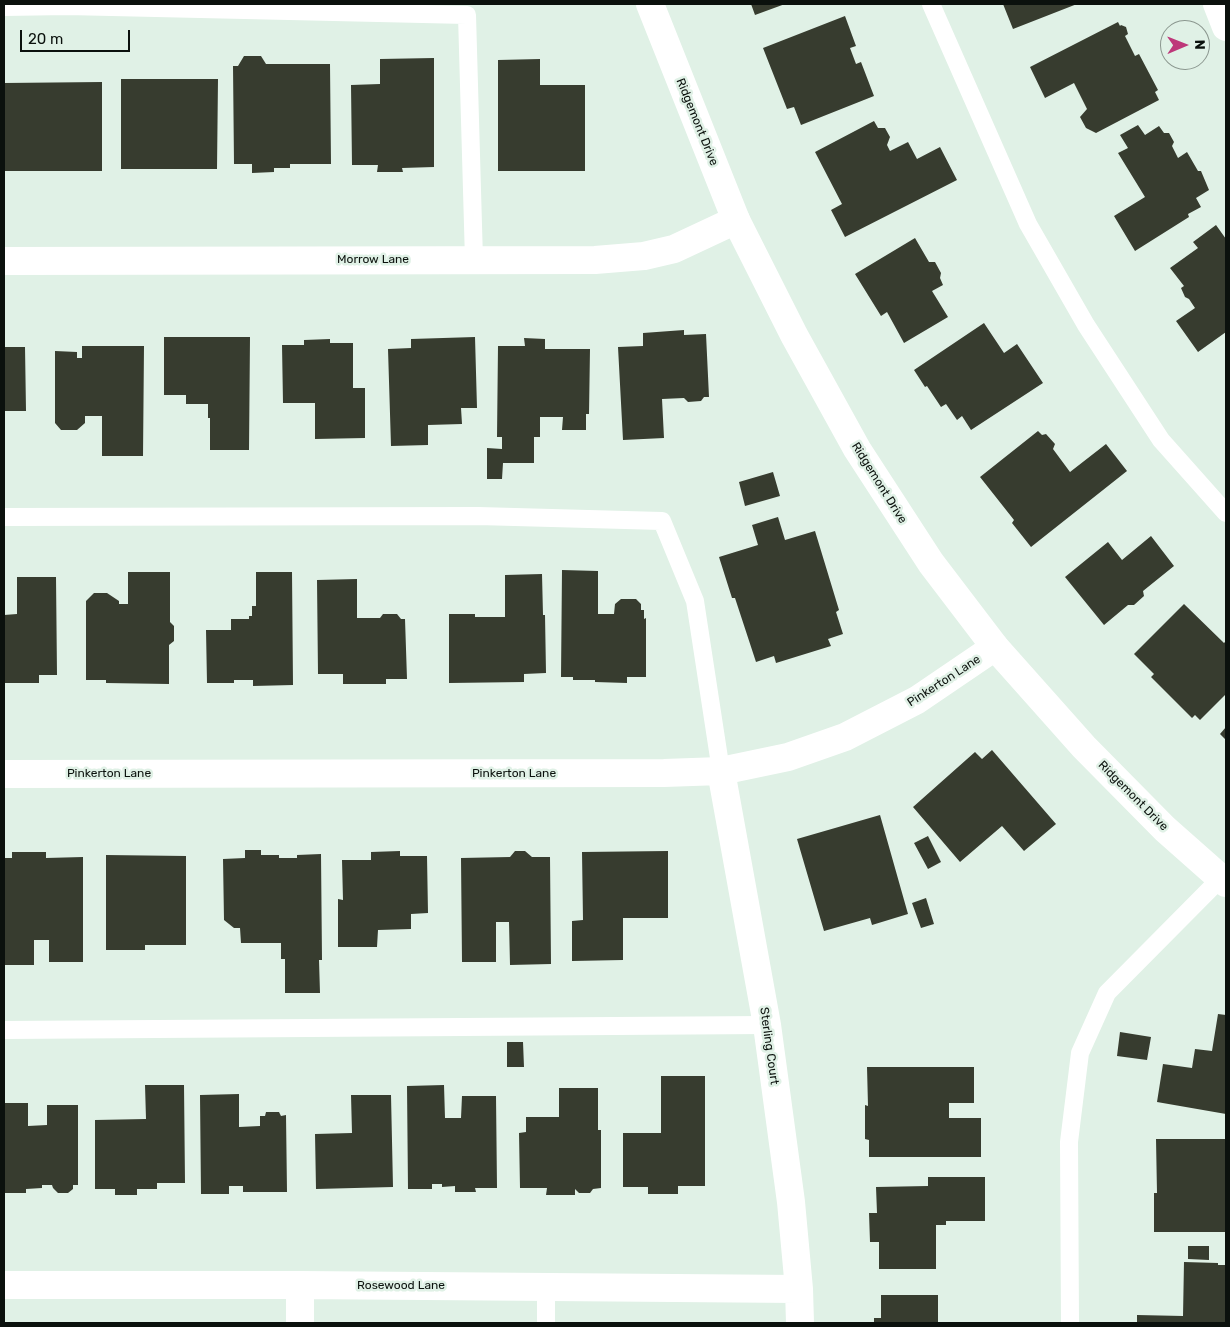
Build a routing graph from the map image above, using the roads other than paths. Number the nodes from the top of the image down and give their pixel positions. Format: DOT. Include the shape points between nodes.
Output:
graph roads {
  1 [pos="650,4"];
  2 [pos="931,4"];
  3 [pos="1217,4"];
  4 [pos="4,7"];
  5 [pos="1226,26"];
  6 [pos="736,220"];
  7 [pos="474,260"];
  8 [pos="4,261"];
  9 [pos="1226,513"];
  10 [pos="4,517"];
  11 [pos="995,648"];
  12 [pos="721,771"];
  13 [pos="4,774"];
  14 [pos="1224,881"];
  15 [pos="767,1025"];
  16 [pos="4,1030"];
  17 [pos="4,1285"];
  18 [pos="300,1285"];
  19 [pos="546,1287"];
  20 [pos="799,1289"];
  21 [pos="300,1323"];
  22 [pos="546,1323"];
  23 [pos="800,1323"];
  24 [pos="1070,1323"];
  1 -- 6 [label="street, Ridgemont Drive"];
  2 -- 9 [label="lane" via="1028,224 1086,326 1161,440"];
  3 -- 5 [label="street"];
  4 -- 7 [label="lane" via="467,15"];
  6 -- 7 [label="street, Morrow Lane" via="674,248 644,256 595,260"];
  6 -- 11 [label="street, Ridgemont Drive" via="857,449 931,564"];
  7 -- 8 [label="street, Morrow Lane"];
  10 -- 12 [label="lane" via="478,516 662,521 695,601"];
  11 -- 12 [label="street, Pinkerton Lane" via="918,700 844,737 788,757"];
  11 -- 14 [label="street, Ridgemont Drive" via="1165,829"];
  12 -- 13 [label="street, Pinkerton Lane" via="664,774"];
  12 -- 15 [label="street, Sterling Court"];
  14 -- 24 [label="lane" via="1107,993 1080,1053 1069,1142"];
  15 -- 16 [label="lane"];
  15 -- 20 [label="street, Sterling Court" via="791,1202"];
  17 -- 18 [label="street, Rosewood Lane"];
  18 -- 19 [label="street, Rosewood Lane"];
  18 -- 21 [label="street"];
  19 -- 20 [label="street, Rosewood Lane"];
  19 -- 22 [label="lane"];
  20 -- 23 [label="street, Sterling Court"];
}
